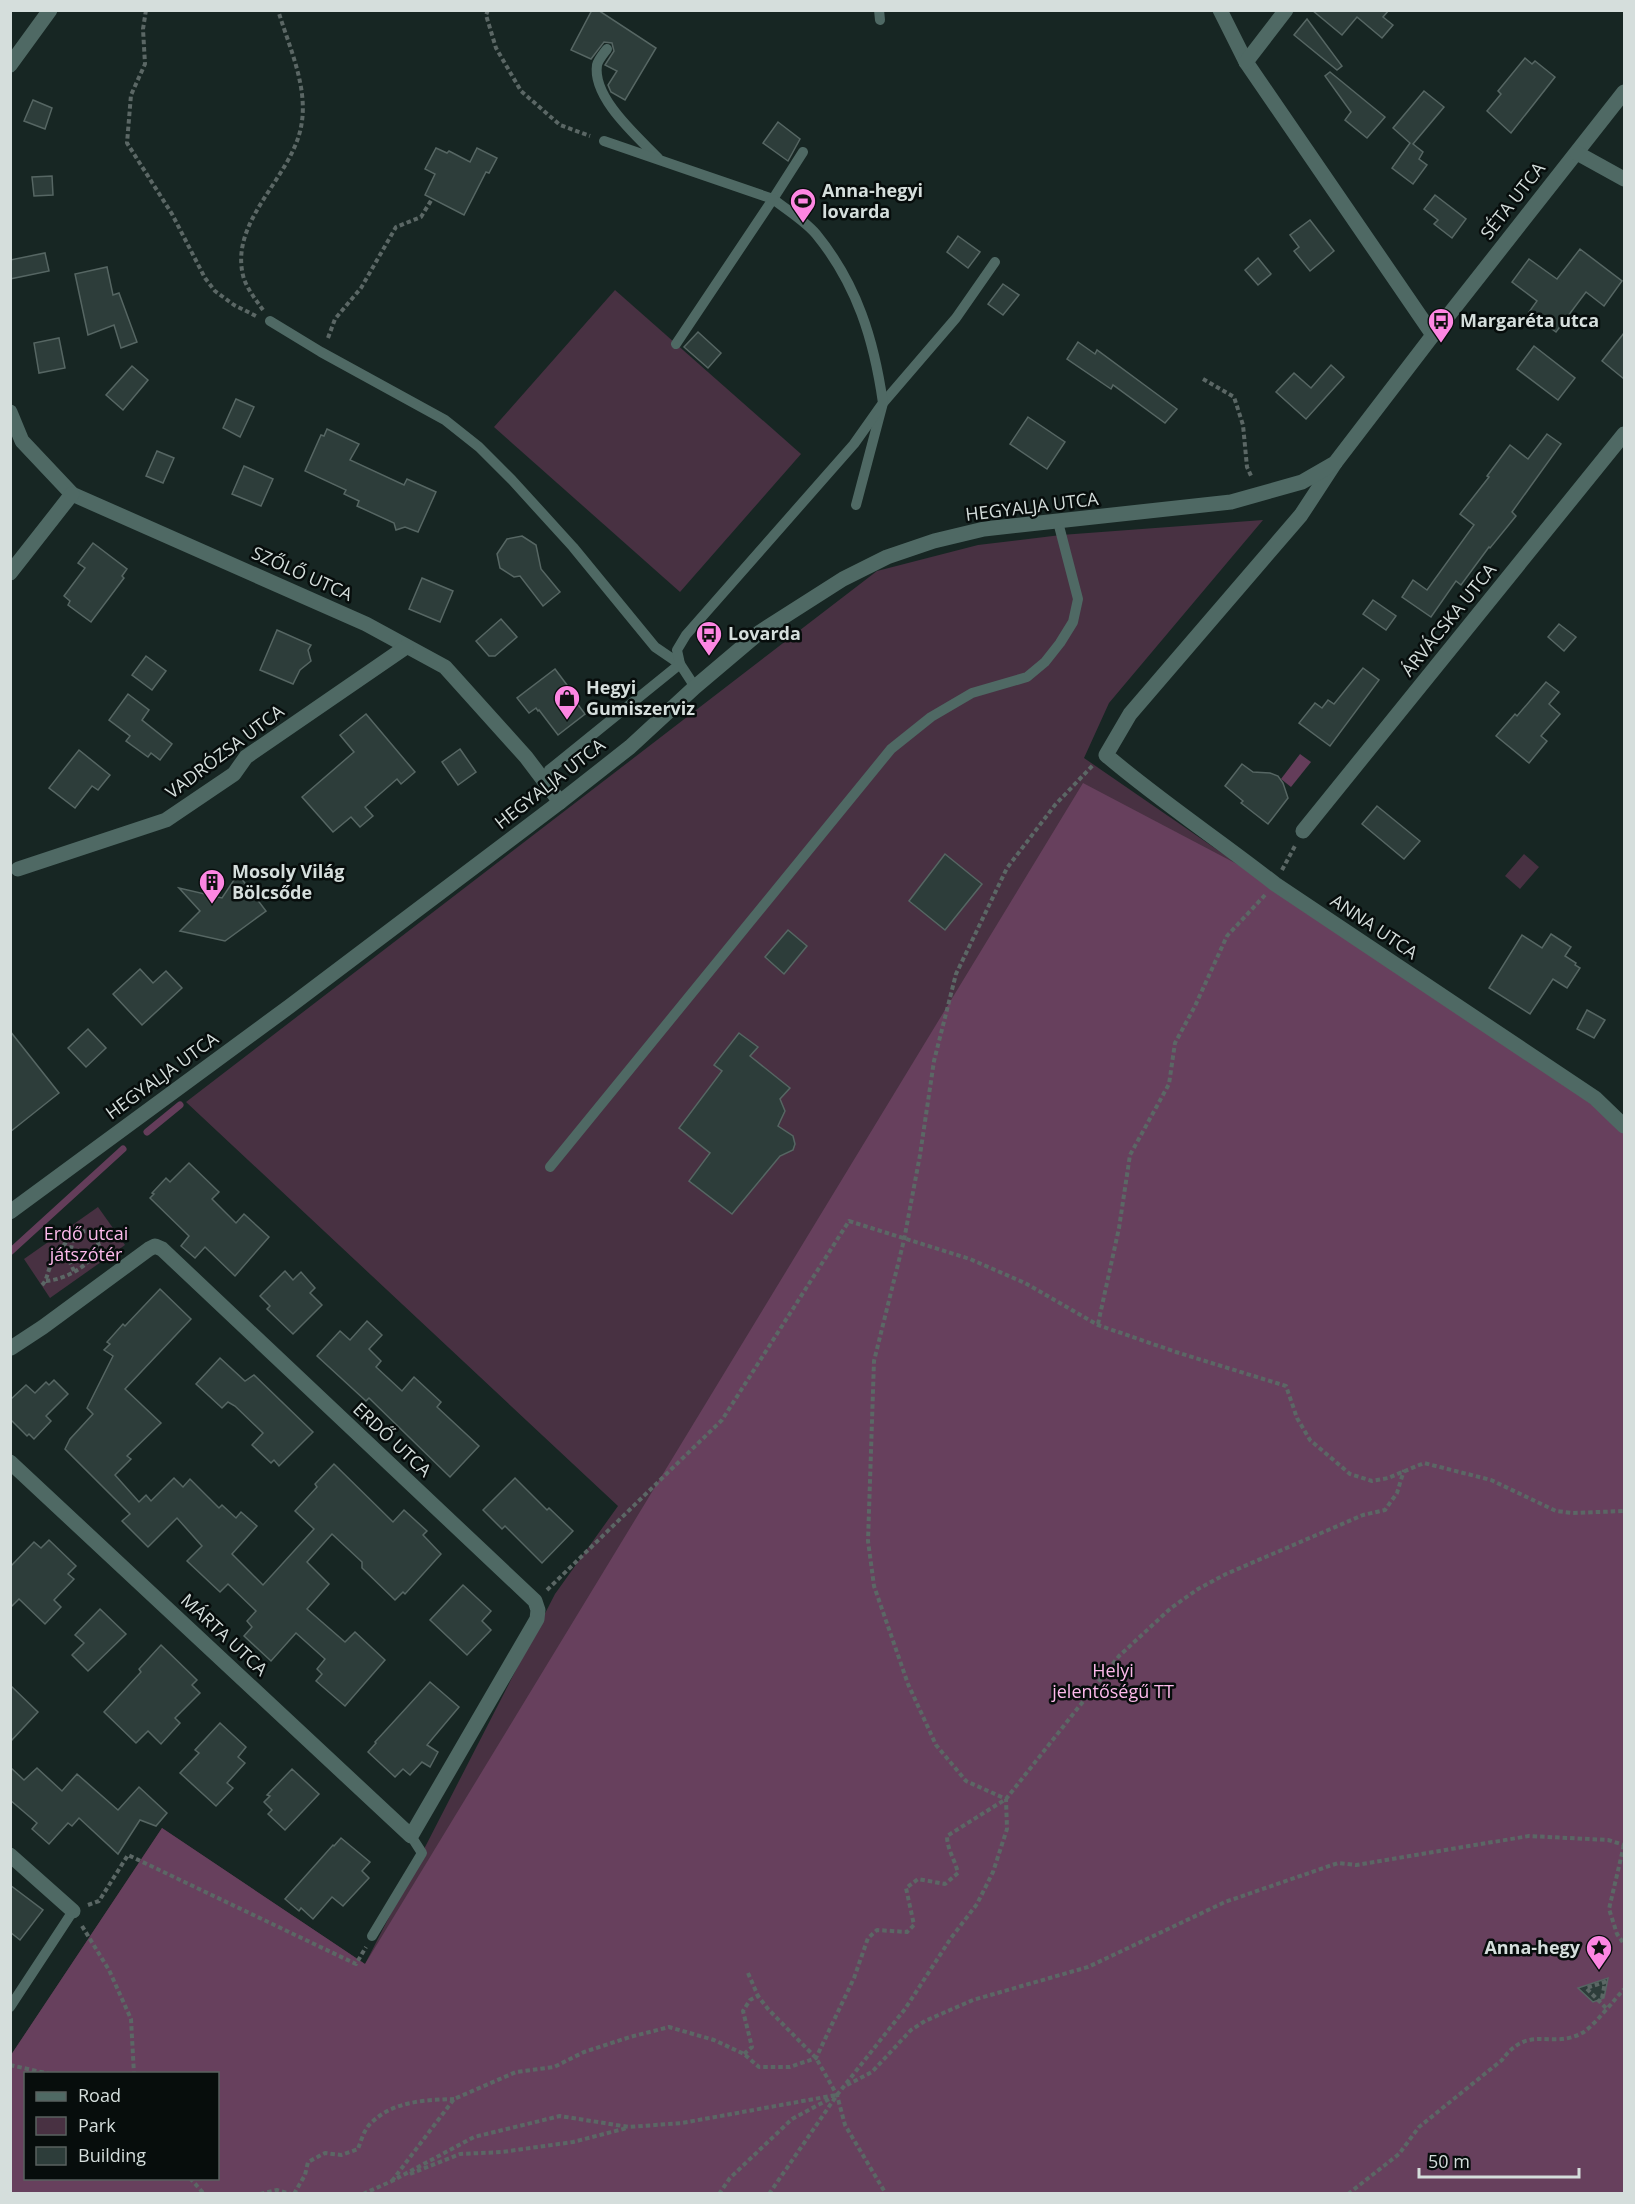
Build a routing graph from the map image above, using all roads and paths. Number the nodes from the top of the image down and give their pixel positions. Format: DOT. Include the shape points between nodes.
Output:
graph roads {
  1 [pos="50,10"];
  2 [pos="146,10"];
  3 [pos="278,10"];
  4 [pos="481,10"];
  5 [pos="1220,10"];
  6 [pos="1286,10"];
  7 [pos="487,13"];
  8 [pos="607,49"];
  9 [pos="1246,62"];
  10 [pos="10,65"];
  11 [pos="1624,92"];
  12 [pos="604,141"];
  13 [pos="803,152"];
  14 [pos="1577,153"];
  15 [pos="660,161"];
  16 [pos="1624,179"];
  17 [pos="432,199"];
  18 [pos="773,199"];
  19 [pos="995,262"];
  20 [pos="270,321"];
  21 [pos="1432,335"];
  22 [pos="676,344"];
  23 [pos="332,358"];
  24 [pos="1203,379"];
  25 [pos="883,403"];
  26 [pos="10,412"];
  27 [pos="1624,434"];
  28 [pos="1335,463"];
  29 [pos="72,494"];
  30 [pos="1258,496"];
  31 [pos="856,505"];
  32 [pos="1058,522"];
  33 [pos="10,573"];
  34 [pos="406,647"];
  35 [pos="680,664"];
  36 [pos="695,687"];
  37 [pos="1106,754"];
  38 [pos="544,781"];
  39 [pos="560,802"];
  40 [pos="1303,831"];
  41 [pos="18,869"];
  42 [pos="1275,884"];
  43 [pos="1624,1126"];
  44 [pos="550,1167"];
  45 [pos="10,1212"];
  46 [pos="73,1238"];
  47 [pos="904,1240"];
  48 [pos="74,1272"];
  49 [pos="1098,1324"];
  50 [pos="11,1345"];
  51 [pos="10,1462"];
  52 [pos="1404,1470"];
  53 [pos="1624,1511"];
  54 [pos="536,1601"];
  55 [pos="1006,1799"];
  56 [pos="411,1836"];
  57 [pos="1624,1845"];
  58 [pos="10,1855"];
  59 [pos="73,1911"];
  60 [pos="372,1936"];
  61 [pos="1624,1944"];
  62 [pos="748,1973"];
  63 [pos="1624,1989"];
  64 [pos="758,1996"];
  65 [pos="1602,1998"];
  66 [pos="10,2007"];
  67 [pos="1606,2008"];
  68 [pos="744,2054"];
  69 [pos="816,2058"];
  70 [pos="10,2065"];
  71 [pos="46,2072"];
  72 [pos="134,2072"];
  73 [pos="843,2087"];
  74 [pos="837,2095"];
  75 [pos="454,2099"];
  76 [pos="629,2127"];
  77 [pos="192,2180"];
  78 [pos="392,2181"];
  79 [pos="204,2193"];
  80 [pos="260,2193"];
  81 [pos="293,2193"];
  82 [pos="363,2193"];
  83 [pos="719,2193"];
  84 [pos="769,2193"];
  85 [pos="886,2193"];
  86 [pos="1348,2193"];
  1 -- 10 [label="street"];
  2 -- 20 [label="path" via="145,64 131,95 127,143 215,291 234,305"];
  3 -- 20 [label="path" via="301,92 301,128 287,165 244,237 241,267 244,280"];
  4 -- 7 [label="path"];
  5 -- 9 [label="street"];
  6 -- 9 [label="street"];
  7 -- 12 [label="path" via="496,48 521,92 560,125"];
  8 -- 15 [label="lane" via="597,64 605,98"];
  9 -- 21 [label="street"];
  11 -- 14 [label="street, SÉTA UTCA"];
  12 -- 15 [label="lane"];
  13 -- 18 [label="lane"];
  14 -- 16 [label="street"];
  14 -- 21 [label="street, SÉTA UTCA"];
  15 -- 18 [label="lane"];
  17 -- 23 [label="path" via="421,217 396,227 361,288 335,319 326,343"];
  18 -- 22 [label="lane"];
  18 -- 25 [label="lane" via="815,232 846,277 878,363"];
  19 -- 25 [label="lane" via="956,318"];
  20 -- 23 [label="lane"];
  21 -- 28 [label="street, SÉTA UTCA"];
  23 -- 35 [label="lane" via="445,420 479,447 573,547 655,647"];
  24 -- 30 [label="path" via="1234,397 1243,425 1247,467"];
  25 -- 31 [label="lane"];
  25 -- 35 [label="lane" via="854,444 686,635 677,650"];
  26 -- 29 [label="street, SZŐLŐ UTCA" via="22,441"];
  27 -- 40 [label="street, ÁRVÁCSKA UTCA"];
  28 -- 30 [label="street, HEGYALJA UTCA" via="1302,482"];
  28 -- 37 [label="street, SÉTA UTCA" via="1301,515 1130,714"];
  29 -- 33 [label="street"];
  29 -- 34 [label="street, SZŐLŐ UTCA" via="366,624"];
  30 -- 32 [label="street, HEGYALJA UTCA"];
  32 -- 36 [label="street, HEGYALJA UTCA" via="984,529 887,557 843,579 760,632"];
  32 -- 44 [label="lane" via="1078,599 1073,622 1060,643 1027,677 972,693 931,717 891,749"];
  34 -- 38 [label="street, SZŐLŐ UTCA" via="445,667"];
  34 -- 41 [label="street, VADRÓZSA UTCA" via="246,757 234,774 166,820"];
  35 -- 36 [label="lane"];
  35 -- 38 [label="lane" via="549,770"];
  36 -- 39 [label="street, HEGYALJA UTCA" via="630,747"];
  37 -- 42 [label="street, ANNA UTCA" via="1146,789"];
  37 -- 47 [label="path" via="1055,805 1006,868 956,974 934,1061"];
  38 -- 39 [label="street, SZŐLŐ UTCA"];
  39 -- 45 [label="street, HEGYALJA UTCA"];
  40 -- 42 [label="path"];
  42 -- 43 [label="street, ANNA UTCA" via="1595,1098"];
  42 -- 49 [label="path" via="1227,936 1175,1043 1170,1084 1130,1155"];
  46 -- 48 [label="path" via="69,1260"];
  46 -- 48 [label="path" via="92,1232 100,1247"];
  46 -- 48 [label="path" via="59,1252 44,1283"];
  47 -- 49 [label="path" via="970,1259 1024,1282"];
  47 -- 54 [label="path" via="849,1221 722,1420"];
  47 -- 55 [label="path" via="873,1361 868,1541 874,1587 908,1684 936,1745 966,1781"];
  49 -- 52 [label="path" via="1286,1386 1310,1440 1350,1474 1371,1481"];
  50 -- 54 [label="street, ERDŐ UTCA" via="43,1327 149,1249 162,1249"];
  51 -- 56 [label="street, MÁRTA UTCA"];
  52 -- 53 [label="path" via="1425,1463 1491,1480 1556,1511"];
  52 -- 55 [label="path" via="1397,1493 1385,1510 1362,1515 1226,1574 1171,1608 1119,1656"];
  54 -- 56 [label="street" via="537,1619"];
  55 -- 69 [label="path" via="947,1836 958,1873 945,1884 918,1879 906,1888 914,1926 908,1932 877,1930 868,1938 854,1978"];
  55 -- 73 [label="path" via="1006,1829 993,1872 977,1904 905,2009"];
  56 -- 60 [label="lane" via="422,1853"];
  57 -- 61 [label="path" via="1609,1910"];
  57 -- 73 [label="path" via="1608,1840 1529,1836 1356,1865 1338,1863 1225,1902 1088,1967 973,2000 925,2021 911,2030 872,2072"];
  58 -- 59 [label="street"];
  59 -- 60 [label="path" via="99,1901 128,1856 356,1964"];
  59 -- 66 [label="lane"];
  59 -- 72 [label="path" via="109,1970 131,2019"];
  62 -- 64 [label="path"];
  63 -- 67 [label="path"];
  64 -- 68 [label="path" via="743,2011 752,2047"];
  64 -- 69 [label="path"];
  65 -- 67 [label="path" via="1605,1982 1586,1988"];
  67 -- 86 [label="path" via="1585,2032 1571,2038 1529,2039 1510,2048 1502,2060 1419,2127 1399,2154"];
  68 -- 69 [label="path" via="759,2067 790,2067"];
  68 -- 75 [label="path" via="714,2040 669,2027 584,2052 554,2067 516,2072"];
  69 -- 74 [label="path"];
  70 -- 71 [label="path"];
  73 -- 74 [label="path"];
  74 -- 76 [label="path" via="682,2123"];
  74 -- 83 [label="path" via="792,2119"];
  74 -- 84 [label="path"];
  74 -- 85 [label="path" via="845,2125"];
  75 -- 78 [label="path"];
  75 -- 81 [label="path" via="421,2100 387,2109 369,2125 358,2149 341,2155 325,2153 308,2162"];
  76 -- 78 [label="path" via="573,2142 460,2154"];
  76 -- 78 [label="path" via="560,2116 474,2137"];
  77 -- 79 [label="path"];
  78 -- 82 [label="path"];
  80 -- 81 [label="path"];
}
